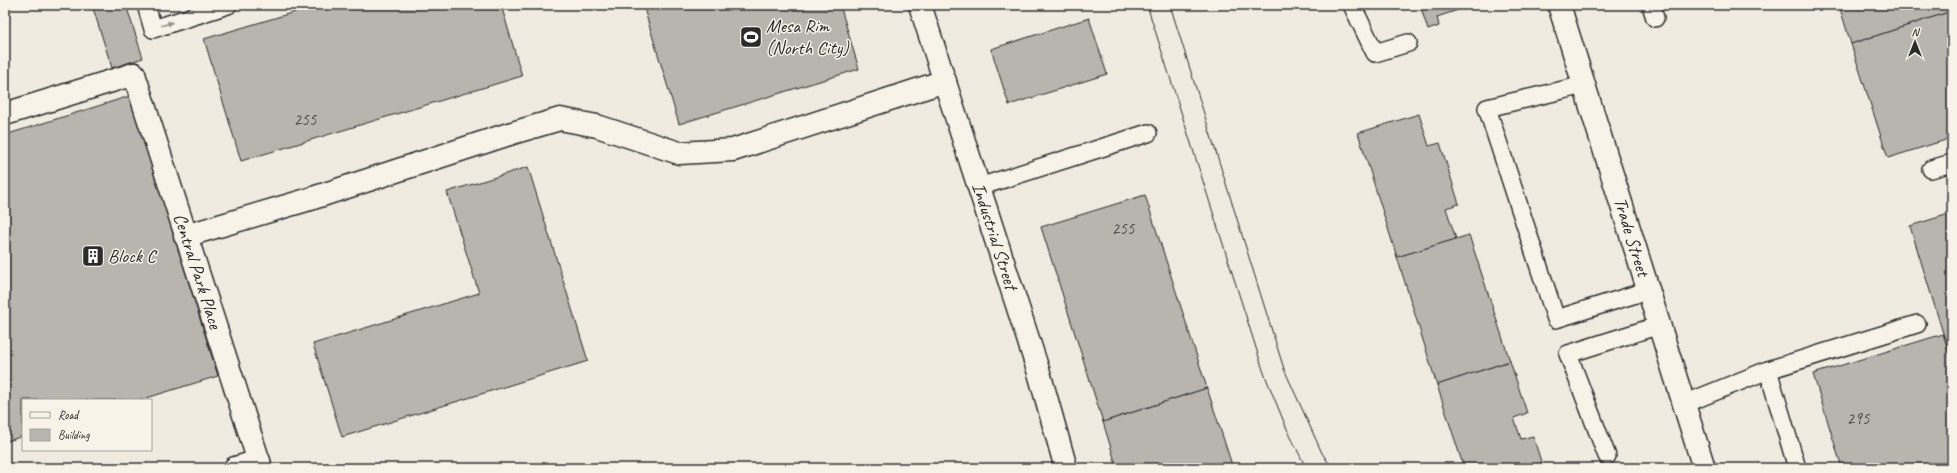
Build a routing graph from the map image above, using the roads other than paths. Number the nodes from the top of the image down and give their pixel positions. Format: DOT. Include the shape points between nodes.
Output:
graph roads {
  1 [pos="146,5"];
  2 [pos="228,5"];
  3 [pos="920,5"];
  4 [pos="1352,5"];
  5 [pos="1559,5"];
  6 [pos="1408,42"];
  7 [pos="945,81"];
  8 [pos="1584,85"];
  9 [pos="5,114"];
  10 [pos="1148,133"];
  11 [pos="1952,163"];
  12 [pos="1931,169"];
  13 [pos="978,187"];
  14 [pos="185,236"];
  15 [pos="1649,290"];
  16 [pos="1916,324"];
  17 [pos="1660,325"];
  18 [pos="1768,370"];
  19 [pos="1684,404"];
  20 [pos="1607,456"];
  21 [pos="260,464"];
  22 [pos="235,468"];
  23 [pos="1066,468"];
  24 [pos="1704,468"];
  25 [pos="1797,468"];
  1 -- 2 [label="lane, one-way" via="153,29"];
  3 -- 7 [label="street, Industrial Street"];
  4 -- 6 [label="lane" via="1375,53"];
  5 -- 8 [label="street, Trade Street"];
  7 -- 13 [label="street, Industrial Street"];
  7 -- 14 [label="street" via="733,150 679,153 597,126 560,119"];
  8 -- 15 [label="street, Trade Street"];
  8 -- 15 [label="lane" via="1487,108 1556,319"];
  9 -- 14 [label="street, Central Park Place" via="134,74"];
  10 -- 13 [label="lane"];
  11 -- 12 [label="lane"];
  13 -- 23 [label="street, Industrial Street" via="1040,376"];
  14 -- 21 [label="street, Central Park Place"];
  15 -- 17 [label="street, Trade Street"];
  16 -- 18 [label="lane"];
  17 -- 19 [label="street, Trade Street"];
  17 -- 20 [label="lane" via="1568,354"];
  18 -- 19 [label="lane"];
  18 -- 25 [label="lane"];
  19 -- 24 [label="street, Trade Street"];
  21 -- 22 [label="street"];
}
